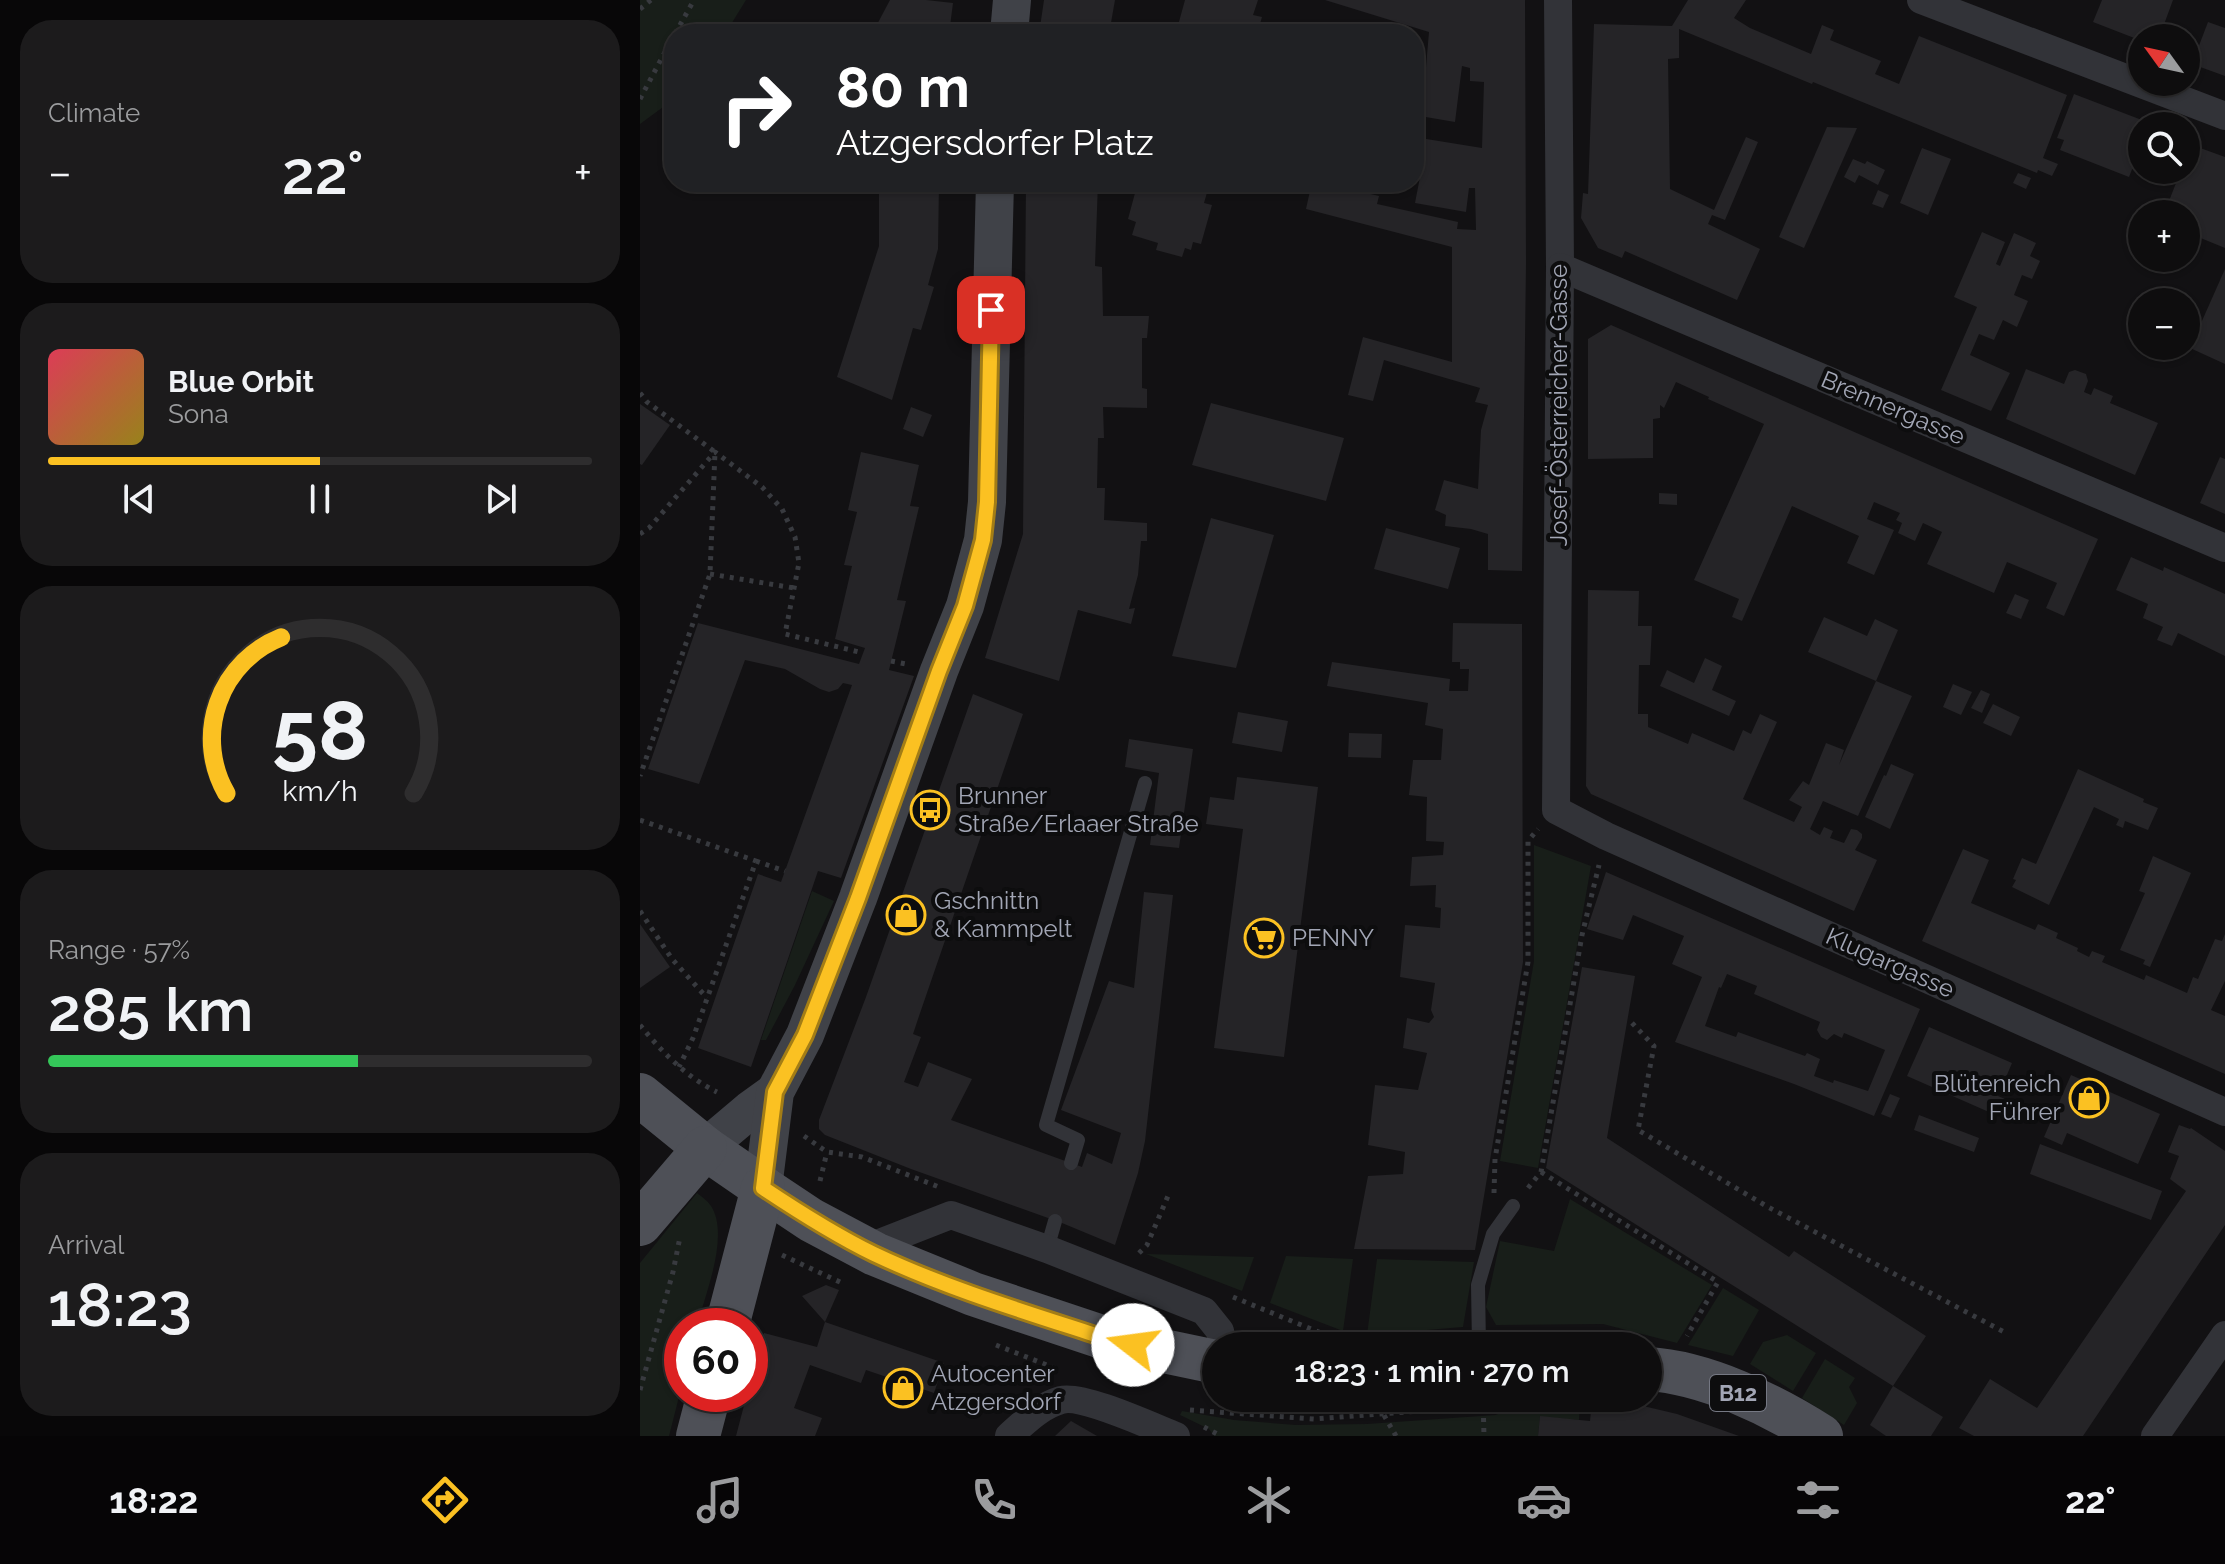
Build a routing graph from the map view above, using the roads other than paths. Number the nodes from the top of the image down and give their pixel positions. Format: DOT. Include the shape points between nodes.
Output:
graph roads {
  1 [pos="1012,0"];
  2 [pos="1558,0"];
  3 [pos="1921,0"];
  4 [pos="1010,24"];
  5 [pos="2225,116"];
  6 [pos="995,192"];
  7 [pos="1560,267"];
  8 [pos="2225,548"];
  9 [pos="1145,783"];
  10 [pos="1556,810"];
  11 [pos="640,1095"];
  12 [pos="763,1101"];
  13 [pos="2225,1112"];
  14 [pos="705,1148"];
  15 [pos="1071,1163"];
  16 [pos="763,1188"];
  17 [pos="1513,1206"];
  18 [pos="1055,1221"];
  19 [pos="661,1226"];
  20 [pos="864,1249"];
  21 [pos="1047,1249"];
  22 [pos="732,1308"];
  23 [pos="1220,1332"];
  24 [pos="1479,1332"];
  25 [pos="2225,1335"];
  26 [pos="1202,1359"];
  27 [pos="1662,1370"];
  28 [pos="704,1412"];
  29 [pos="1179,1423"];
  30 [pos="698,1436"];
  31 [pos="1009,1436"];
  32 [pos="1821,1436"];
  33 [pos="2155,1436"];
  1 -- 4 [label="main road"];
  2 -- 7 [label="street, Josef-Österreicher-Gasse"];
  3 -- 5 [label="street"];
  6 -- 12 [label="main road" via="983,540 965,606 805,1035"];
  7 -- 8 [label="street, Brennergasse"];
  7 -- 10 [label="street, Josef-Österreicher-Gasse"];
  9 -- 15 [label="lane" via="1046,1125 1078,1140"];
  10 -- 13 [label="street, Klugargasse"];
  11 -- 14 [label="main road"];
  12 -- 14 [label="main road"];
  12 -- 16 [label="main road"];
  14 -- 16 [label="main road"];
  14 -- 19 [label="main road"];
  16 -- 20 [label="main road"];
  16 -- 22 [label="main road"];
  17 -- 24 [label="lane" via="1493,1234 1478,1285"];
  18 -- 21 [label="lane"];
  20 -- 21 [label="street" via="951,1215"];
  20 -- 26 [label="main road" via="973,1294 1111,1340"];
  21 -- 23 [label="street" via="1204,1311"];
  25 -- 33 [label="street"];
  27 -- 32 [label="main road, B12" via="1737,1393"];
  28 -- 30 [label="main road"];
  29 -- 31 [label="street" via="1065,1398 1044,1406"];
}
